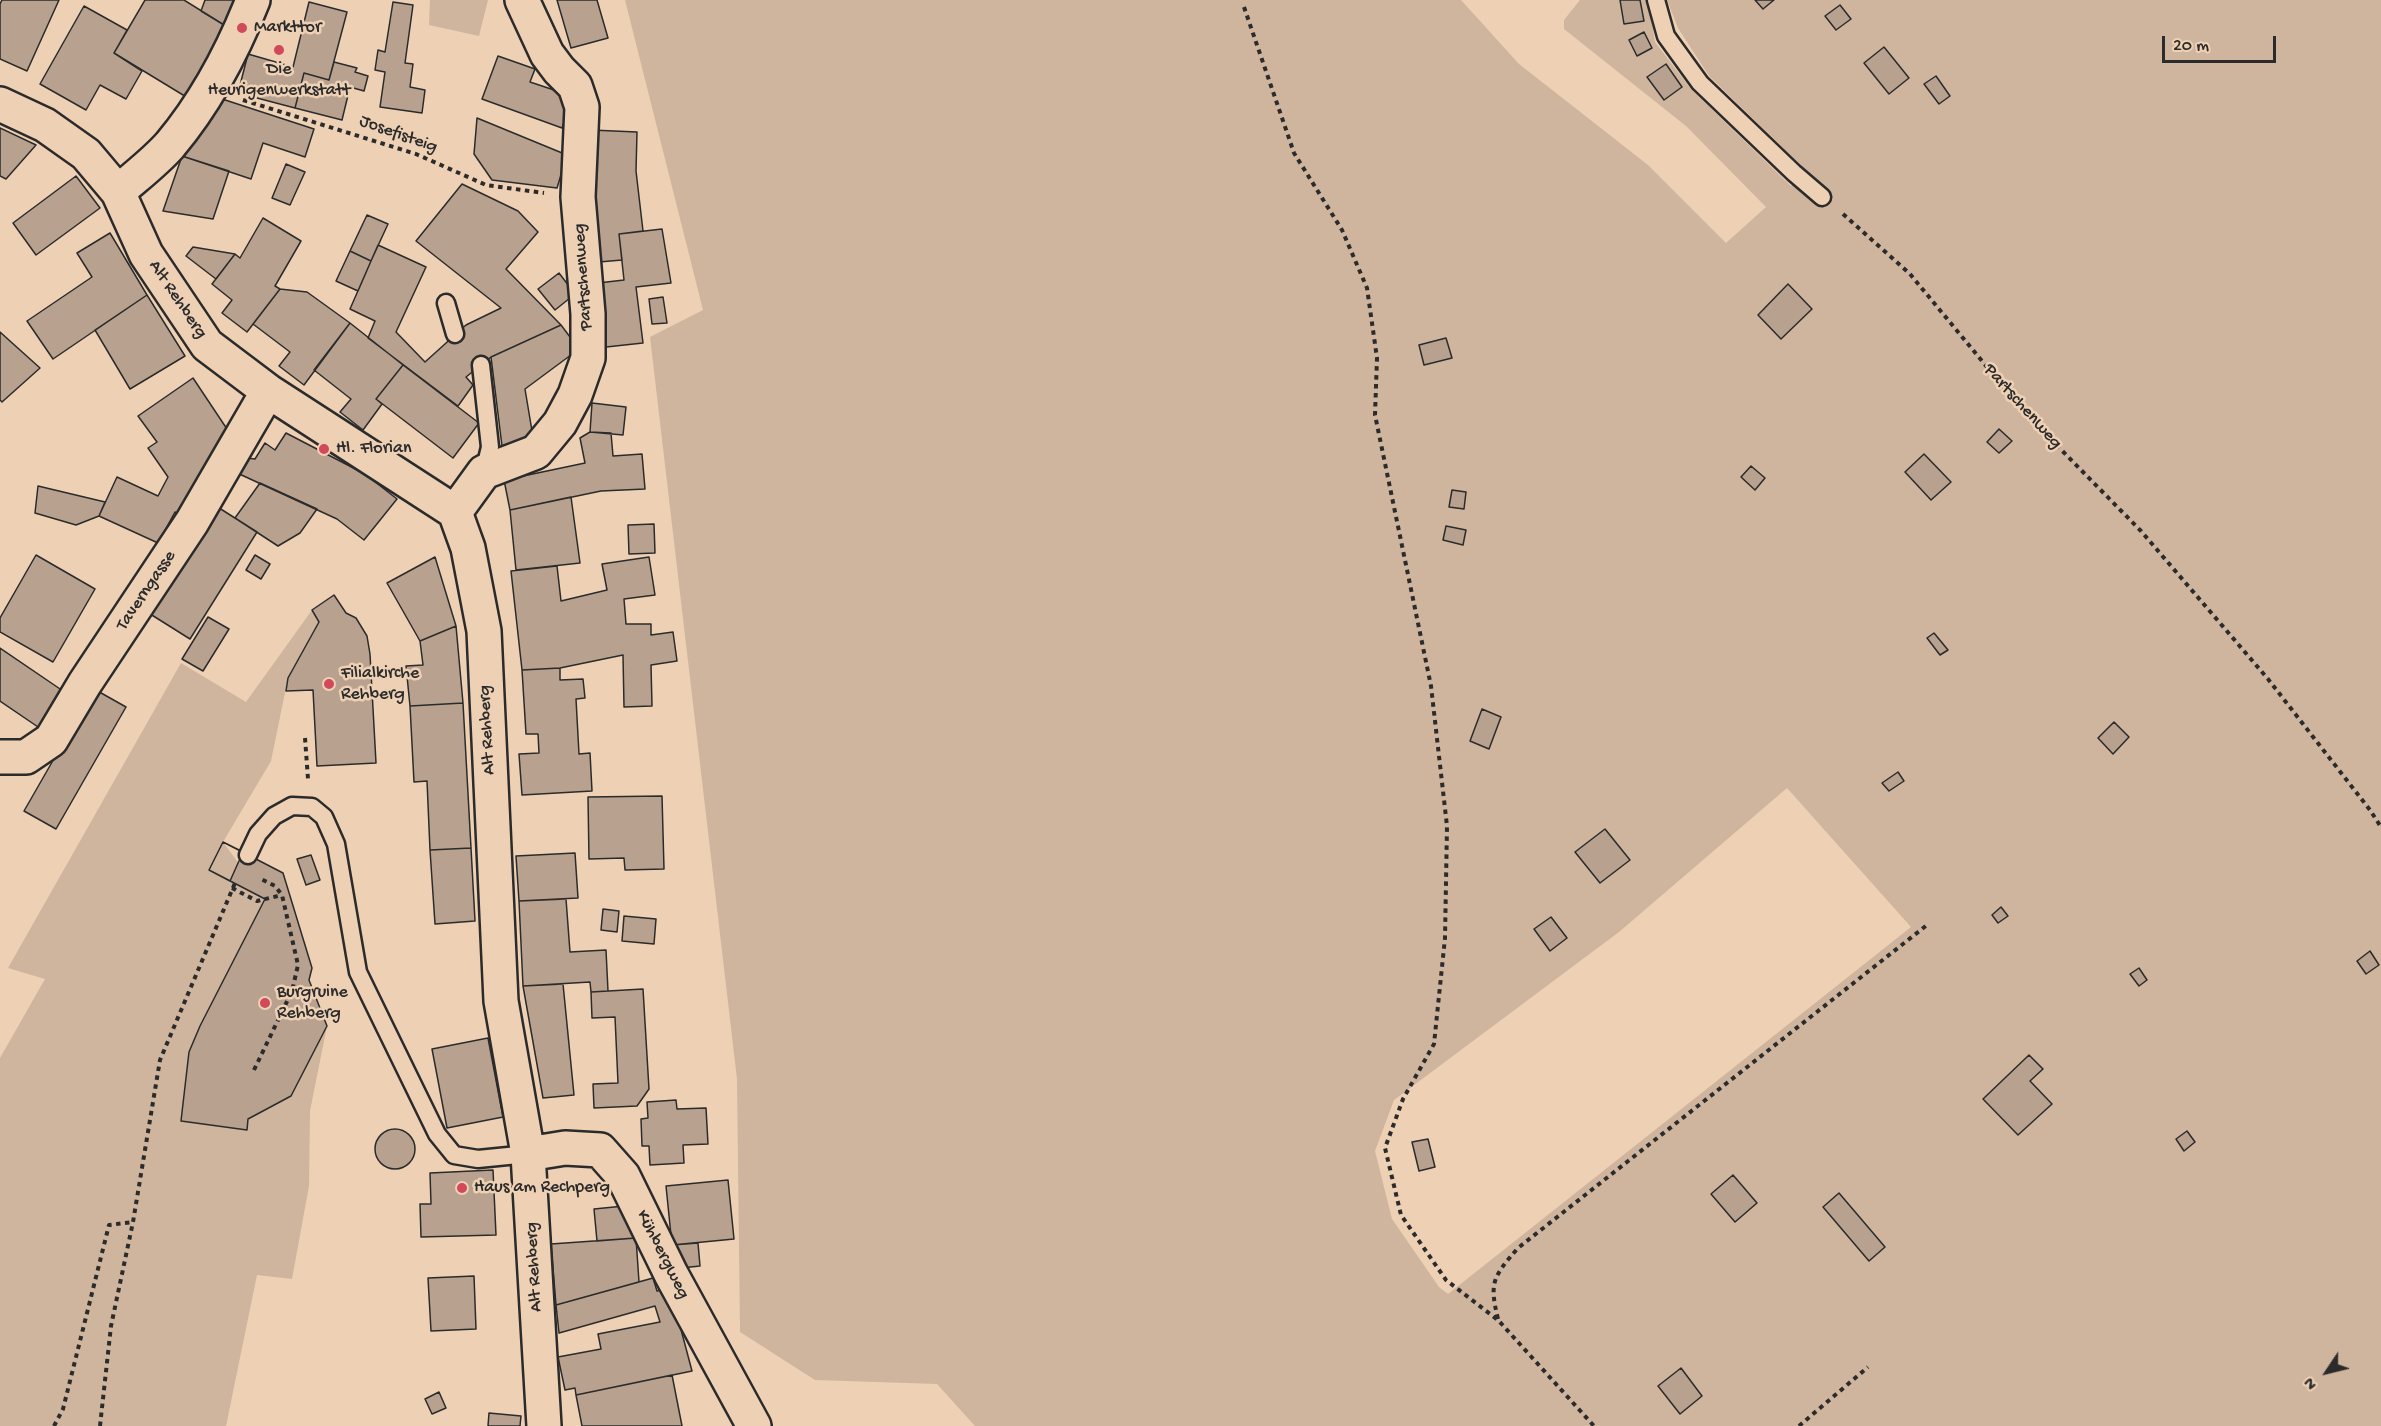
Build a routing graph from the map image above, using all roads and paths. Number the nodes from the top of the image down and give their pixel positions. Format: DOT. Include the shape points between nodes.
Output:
graph roads {
  1 [pos="254,0"];
  2 [pos="522,0"];
  3 [pos="1656,0"];
  4 [pos="1244,7"];
  5 [pos="211,90"];
  6 [pos="0,104"];
  7 [pos="118,192"];
  8 [pos="578,197"];
  9 [pos="1822,197"];
  10 [pos="446,303"];
  11 [pos="456,334"];
  12 [pos="481,366"];
  13 [pos="268,392"];
  14 [pos="484,472"];
  15 [pos="455,512"];
  16 [pos="305,738"];
  17 [pos="0,757"];
  18 [pos="312,807"];
  19 [pos="2381,827"];
  20 [pos="248,855"];
  21 [pos="252,874"];
  22 [pos="235,883"];
  23 [pos="232,888"];
  24 [pos="282,895"];
  25 [pos="1927,925"];
  26 [pos="255,1070"];
  27 [pos="528,1154"];
  28 [pos="133,1222"];
  29 [pos="1498,1320"];
  30 [pos="1868,1367"];
  31 [pos="54,1426"];
  32 [pos="100,1426"];
  33 [pos="544,1426"];
  34 [pos="754,1426"];
  35 [pos="1594,1426"];
  36 [pos="1799,1426"];
  1 -- 5 [label="street"];
  2 -- 8 [label="street, Partschenweg" via="547,54 575,86 582,106"];
  3 -- 9 [label="lane" via="1666,36 1700,82"];
  4 -- 29 [label="path" via="1294,153 1342,230 1367,288 1377,358 1375,415 1431,686 1447,826 1445,939 1434,1044 1403,1099 1385,1148 1401,1215 1446,1280"];
  5 -- 7 [label="street" via="169,146"];
  5 -- 8 [label="path, Josefisteig" via="416,154 486,185"];
  6 -- 7 [label="street, Alt Rehberg" via="45,125 86,154"];
  7 -- 13 [label="street, Alt Rehberg" via="146,254 207,345"];
  8 -- 14 [label="street, Partschenweg" via="588,358 560,423 536,453"];
  9 -- 19 [label="path, Partschenweg" via="1910,274 2026,414 2141,531 2268,679"];
  10 -- 11 [label="lane"];
  12 -- 14 [label="lane" via="490,447"];
  13 -- 15 [label="street, Alt Rehberg"];
  13 -- 17 [label="street, Taverngasse" via="192,522 51,740 26,757"];
  14 -- 15 [label="street"];
  15 -- 27 [label="street, Alt Rehberg" via="468,548 484,631 501,1001"];
  16 -- 18 [label="path"];
  18 -- 20 [label="lane" via="292,806 274,816 258,834"];
  18 -- 27 [label="lane" via="324,817 336,844 358,972 437,1134 454,1155 478,1159"];
  21 -- 24 [label="path" via="275,886"];
  22 -- 23 [label="path"];
  23 -- 24 [label="path" via="257,901"];
  23 -- 28 [label="path" via="160,1060"];
  24 -- 26 [label="path" via="298,965 292,991"];
  25 -- 29 [label="path" via="1518,1248 1499,1270 1492,1294"];
  27 -- 33 [label="street, Alt Rehberg"];
  27 -- 34 [label="street, Kühbergweg" via="565,1148 600,1150 622,1176"];
  28 -- 31 [label="path" via="109,1225 63,1409"];
  28 -- 32 [label="path" via="111,1326"];
  29 -- 35 [label="path"];
  30 -- 36 [label="path"];
}
